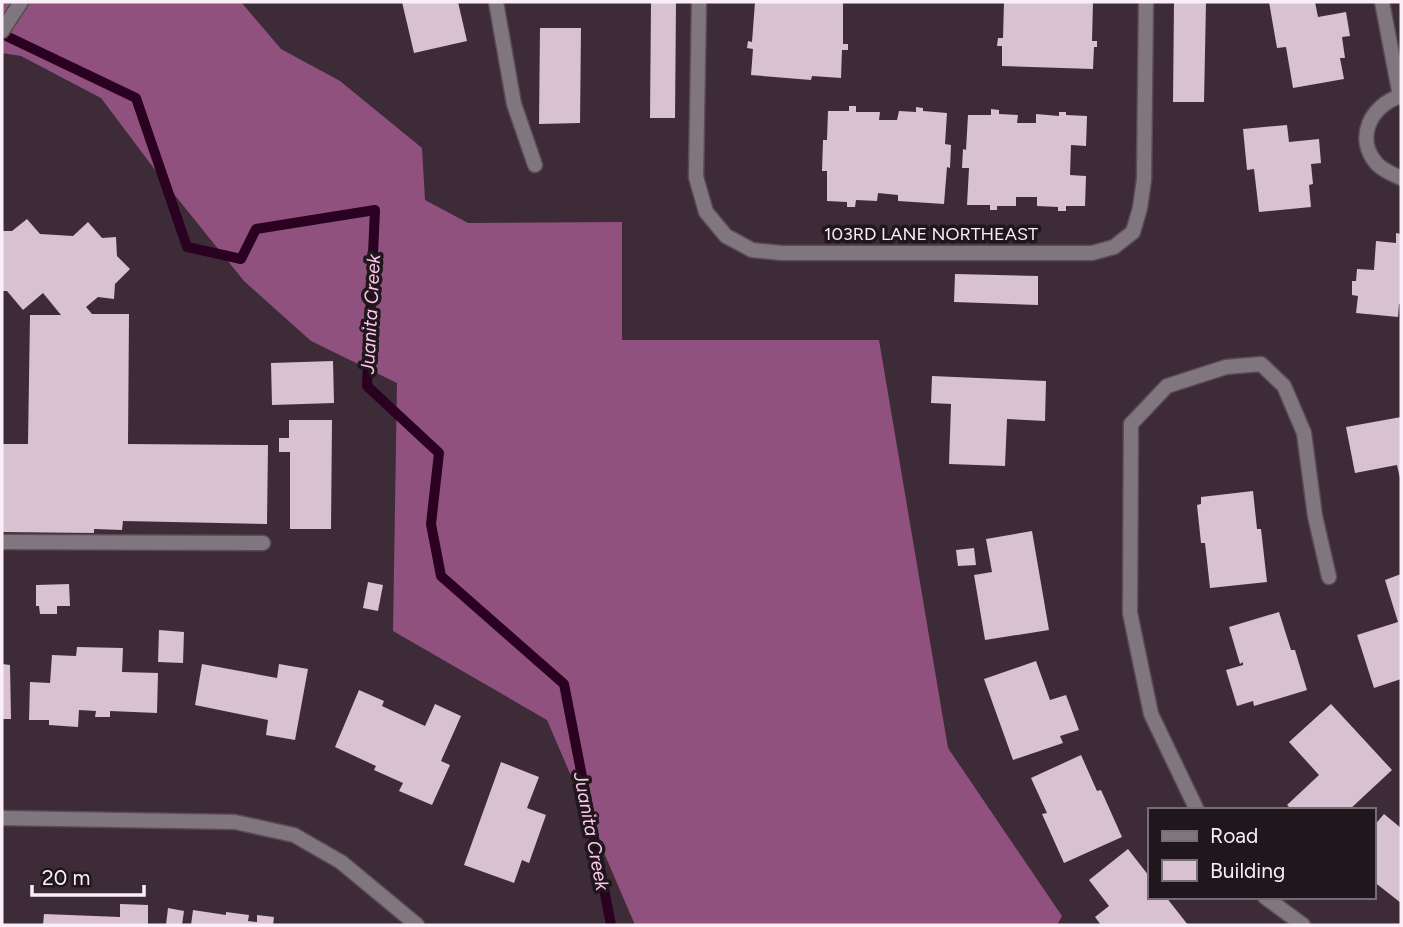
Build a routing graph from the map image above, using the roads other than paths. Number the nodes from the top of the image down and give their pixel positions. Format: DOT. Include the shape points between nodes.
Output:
graph roads {
  1 [pos="20,2"];
  2 [pos="496,2"];
  3 [pos="699,2"];
  4 [pos="1146,2"];
  5 [pos="1382,2"];
  6 [pos="2,31"];
  7 [pos="1401,96"];
  8 [pos="535,165"];
  9 [pos="1401,178"];
  10 [pos="2,542"];
  11 [pos="263,543"];
  12 [pos="1329,577"];
  13 [pos="1196,808"];
  14 [pos="2,818"];
  15 [pos="1268,899"];
  16 [pos="405,920"];
  17 [pos="417,925"];
  18 [pos="1303,925"];
  1 -- 6 [label="street"];
  2 -- 8 [label="street" via="514,104"];
  3 -- 4 [label="street, 103RD LANE NORTHEAST" via="696,177 705,212 726,236 752,250 782,253 1092,253 1115,247 1133,232 1140,208"];
  5 -- 7 [label="street"];
  7 -- 9 [label="street" via="1376,110 1367,137 1377,164"];
  10 -- 11 [label="street"];
  12 -- 13 [label="street" via="1304,433 1284,386 1261,365 1226,367 1167,386 1131,424 1130,613 1151,714"];
  14 -- 16 [label="street" via="235,822 294,835 341,862"];
  15 -- 18 [label="street"];
  16 -- 17 [label="street"];
}
